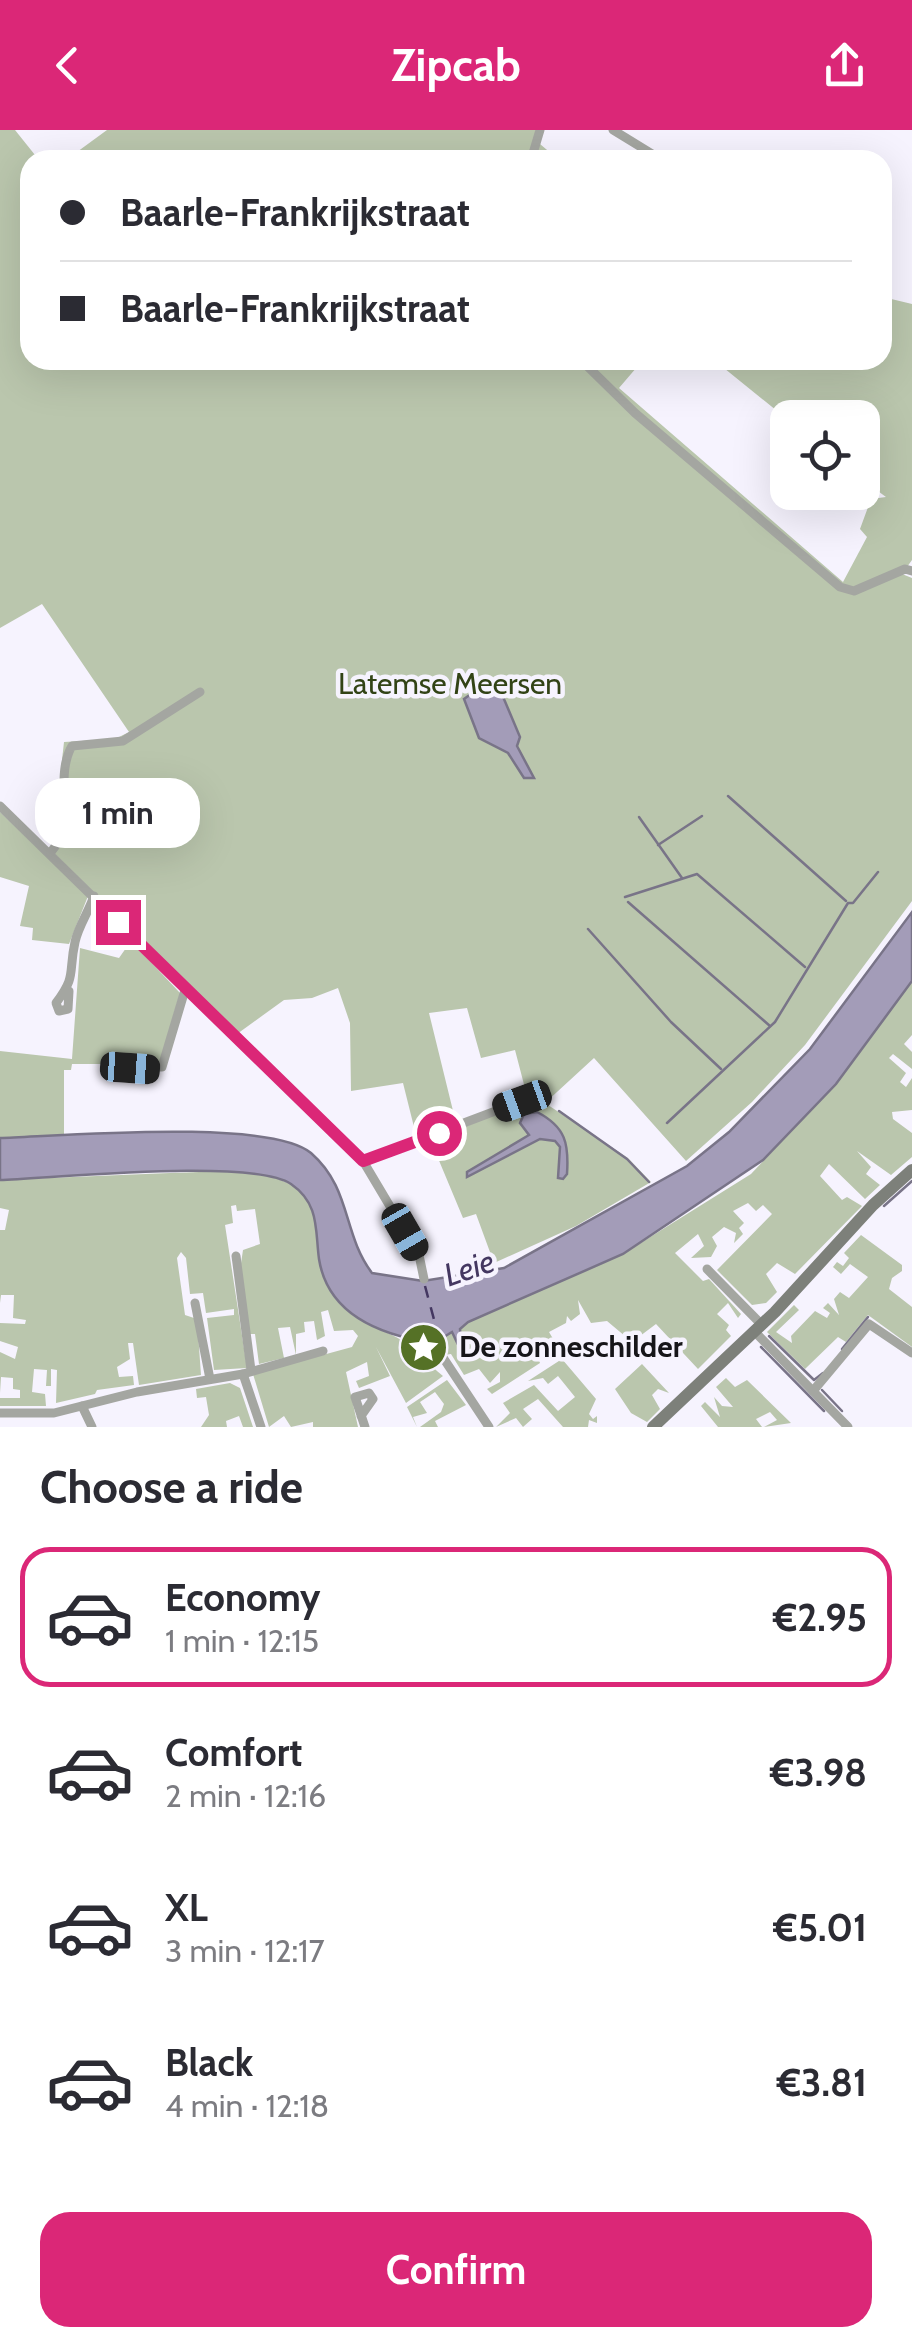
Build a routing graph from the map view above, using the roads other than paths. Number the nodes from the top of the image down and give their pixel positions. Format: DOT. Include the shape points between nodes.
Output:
graph roads {
  1 [pos="613,130"];
  2 [pos="646,150"];
  3 [pos="591,370"];
  4 [pos="911,568"];
  5 [pos="200,692"];
  6 [pos="0,806"];
  7 [pos="50,852"];
  8 [pos="94,896"];
  9 [pos="185,990"];
  10 [pos="68,991"];
  11 [pos="110,1067"];
  12 [pos="522,1101"];
  13 [pos="363,1161"];
  14 [pos="912,1170"];
  15 [pos="236,1256"];
  16 [pos="707,1268"];
  17 [pos="424,1279"];
  18 [pos="195,1303"];
  19 [pos="759,1328"];
  20 [pos="323,1351"];
  21 [pos="440,1353"];
  22 [pos="912,1353"];
  23 [pos="247,1372"];
  24 [pos="210,1379"];
  25 [pos="813,1391"];
  26 [pos="82,1406"];
  27 [pos="0,1412"];
  28 [pos="361,1416"];
  29 [pos="92,1427"];
  30 [pos="261,1427"];
  31 [pos="365,1427"];
  32 [pos="489,1427"];
  33 [pos="653,1427"];
  34 [pos="848,1427"];
  1 -- 2 [label="street"];
  3 -- 4 [label="street" via="840,588 854,591"];
  5 -- 7 [label="street" via="122,741 72,746 59,839"];
  6 -- 7 [label="street"];
  7 -- 8 [label="street"];
  8 -- 9 [label="street"];
  8 -- 10 [label="street" via="74,942"];
  9 -- 11 [label="street" via="162,1068"];
  9 -- 13 [label="street"];
  12 -- 13 [label="street"];
  13 -- 17 [label="street" via="419,1255"];
  14 -- 19 [label="main road"];
  15 -- 23 [label="street"];
  16 -- 19 [label="street"];
  18 -- 24 [label="street"];
  19 -- 25 [label="street"];
  19 -- 33 [label="main road"];
  20 -- 23 [label="street"];
  21 -- 32 [label="street"];
  22 -- 25 [label="street" via="870,1324"];
  23 -- 24 [label="street"];
  23 -- 30 [label="street"];
  24 -- 26 [label="street"];
  25 -- 34 [label="street"];
  26 -- 27 [label="street" via="54,1414"];
  26 -- 29 [label="street"];
  28 -- 31 [label="street"];
}
